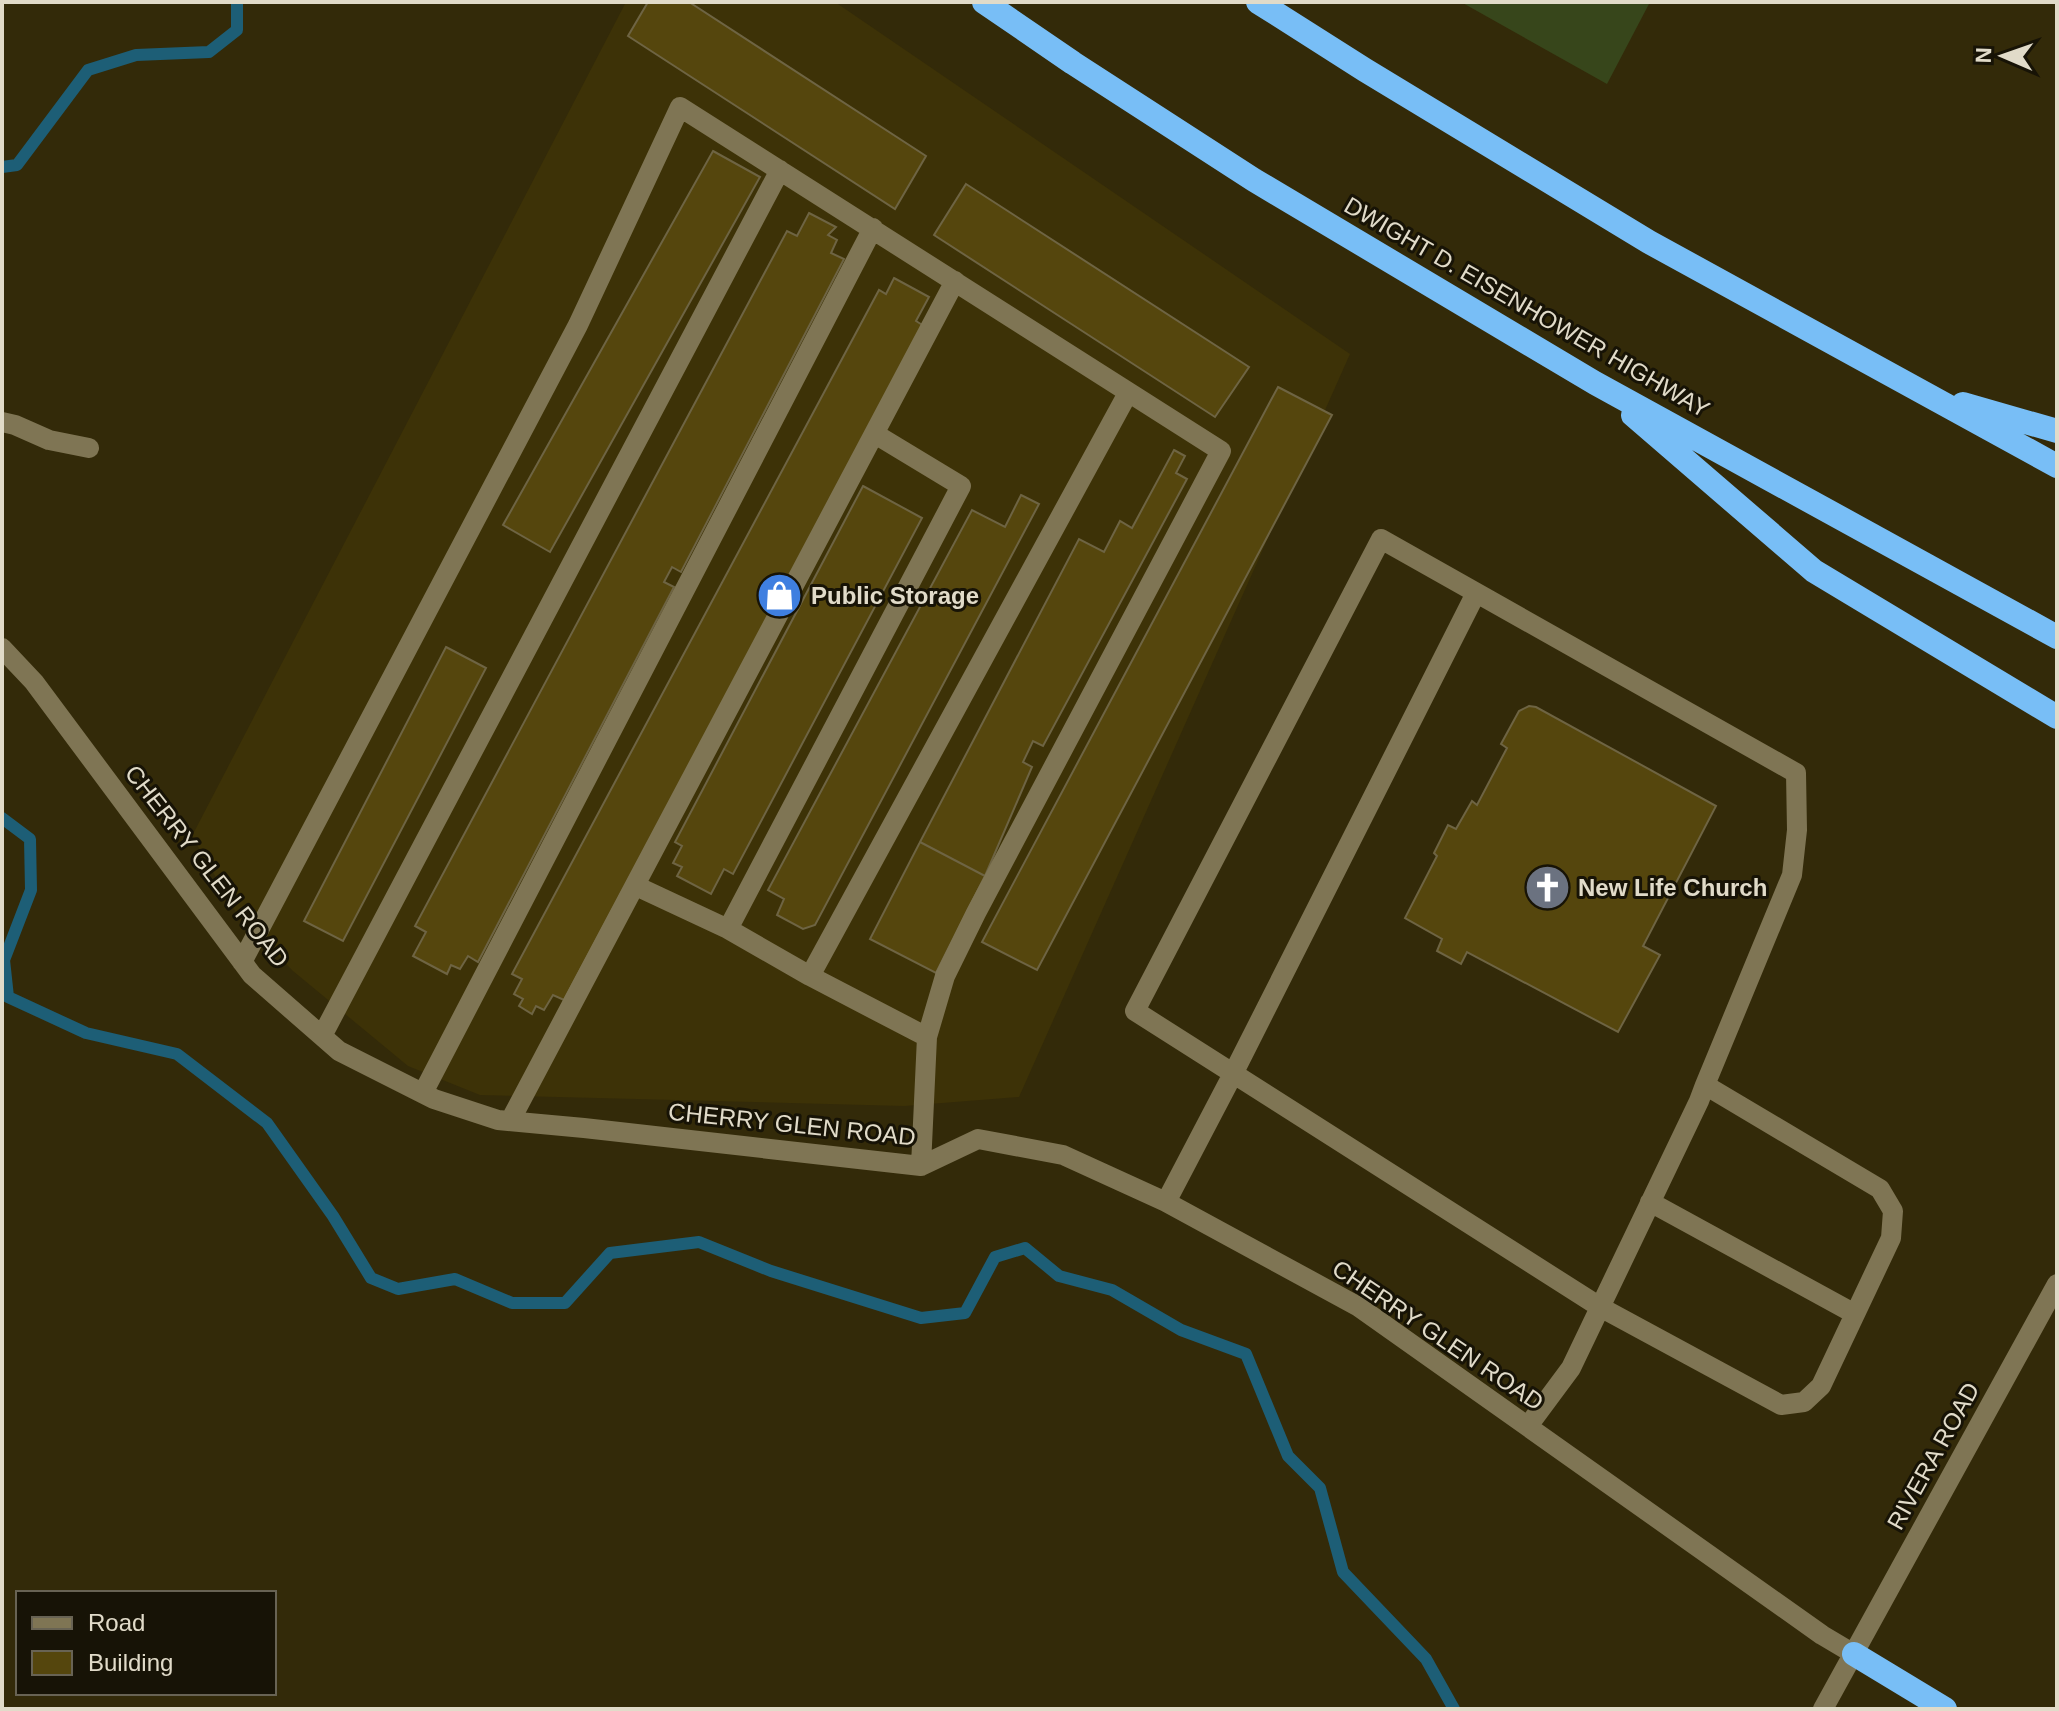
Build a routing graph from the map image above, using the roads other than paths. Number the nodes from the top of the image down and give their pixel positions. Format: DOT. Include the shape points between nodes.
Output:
graph roads {
  1 [pos="984,2"];
  2 [pos="1258,2"];
  3 [pos="780,170"];
  4 [pos="873,228"];
  5 [pos="955,281"];
  6 [pos="1595,383"];
  7 [pos="1918,391"];
  8 [pos="1128,393"];
  9 [pos="2,422"];
  10 [pos="2057,431"];
  11 [pos="875,434"];
  12 [pos="89,448"];
  13 [pos="2057,466"];
  14 [pos="1476,593"];
  15 [pos="2057,637"];
  16 [pos="2,648"];
  17 [pos="2057,717"];
  18 [pos="636,886"];
  19 [pos="728,929"];
  20 [pos="242,962"];
  21 [pos="810,976"];
  22 [pos="322,1036"];
  23 [pos="927,1037"];
  24 [pos="1233,1074"];
  25 [pos="1705,1085"];
  26 [pos="423,1093"];
  27 [pos="510,1121"];
  28 [pos="921,1166"];
  29 [pos="1166,1202"];
  30 [pos="1650,1202"];
  31 [pos="2057,1284"];
  32 [pos="1600,1307"];
  33 [pos="1855,1314"];
  34 [pos="1528,1426"];
  35 [pos="1854,1654"];
  36 [pos="1823,1709"];
  37 [pos="1945,1709"];
  1 -- 6 [label="highway, DWIGHT D. EISENHOWER HIGHWAY" via="1254,180"];
  2 -- 7 [label="highway" via="1649,242"];
  3 -- 4 [label="street"];
  3 -- 20 [label="street" via="680,107 578,325"];
  3 -- 22 [label="street"];
  4 -- 5 [label="street"];
  4 -- 26 [label="street"];
  5 -- 8 [label="street"];
  5 -- 11 [label="street"];
  6 -- 15 [label="highway, DWIGHT D. EISENHOWER HIGHWAY"];
  6 -- 17 [label="highway" via="1814,571"];
  7 -- 10 [label="highway"];
  7 -- 13 [label="highway"];
  8 -- 21 [label="street"];
  8 -- 23 [label="street" via="1221,451 970,925 945,976"];
  9 -- 12 [label="street"];
  11 -- 18 [label="street"];
  11 -- 19 [label="street" via="961,486"];
  14 -- 24 [label="street"];
  14 -- 24 [label="street" via="1381,539 1135,1011"];
  14 -- 25 [label="street" via="1796,773 1792,875"];
  16 -- 20 [label="street, CHERRY GLEN ROAD" via="34,682"];
  18 -- 19 [label="street"];
  18 -- 27 [label="street"];
  19 -- 21 [label="street"];
  20 -- 22 [label="street, CHERRY GLEN ROAD"];
  21 -- 23 [label="street"];
  22 -- 26 [label="street, CHERRY GLEN ROAD" via="339,1051"];
  23 -- 28 [label="street"];
  24 -- 29 [label="street"];
  24 -- 32 [label="street"];
  25 -- 30 [label="street"];
  25 -- 33 [label="street" via="1880,1189 1893,1211 1891,1238"];
  26 -- 27 [label="street, CHERRY GLEN ROAD"];
  27 -- 28 [label="street, CHERRY GLEN ROAD"];
  28 -- 29 [label="street, CHERRY GLEN ROAD" via="978,1139 1063,1155"];
  29 -- 34 [label="street, CHERRY GLEN ROAD" via="1359,1307"];
  30 -- 32 [label="street"];
  30 -- 33 [label="street"];
  31 -- 35 [label="street, RIVERA ROAD"];
  32 -- 33 [label="street" via="1781,1405 1804,1402 1821,1386"];
  32 -- 34 [label="street" via="1571,1368"];
  34 -- 35 [label="street, CHERRY GLEN ROAD"];
  35 -- 36 [label="street"];
  35 -- 37 [label="highway"];
}
